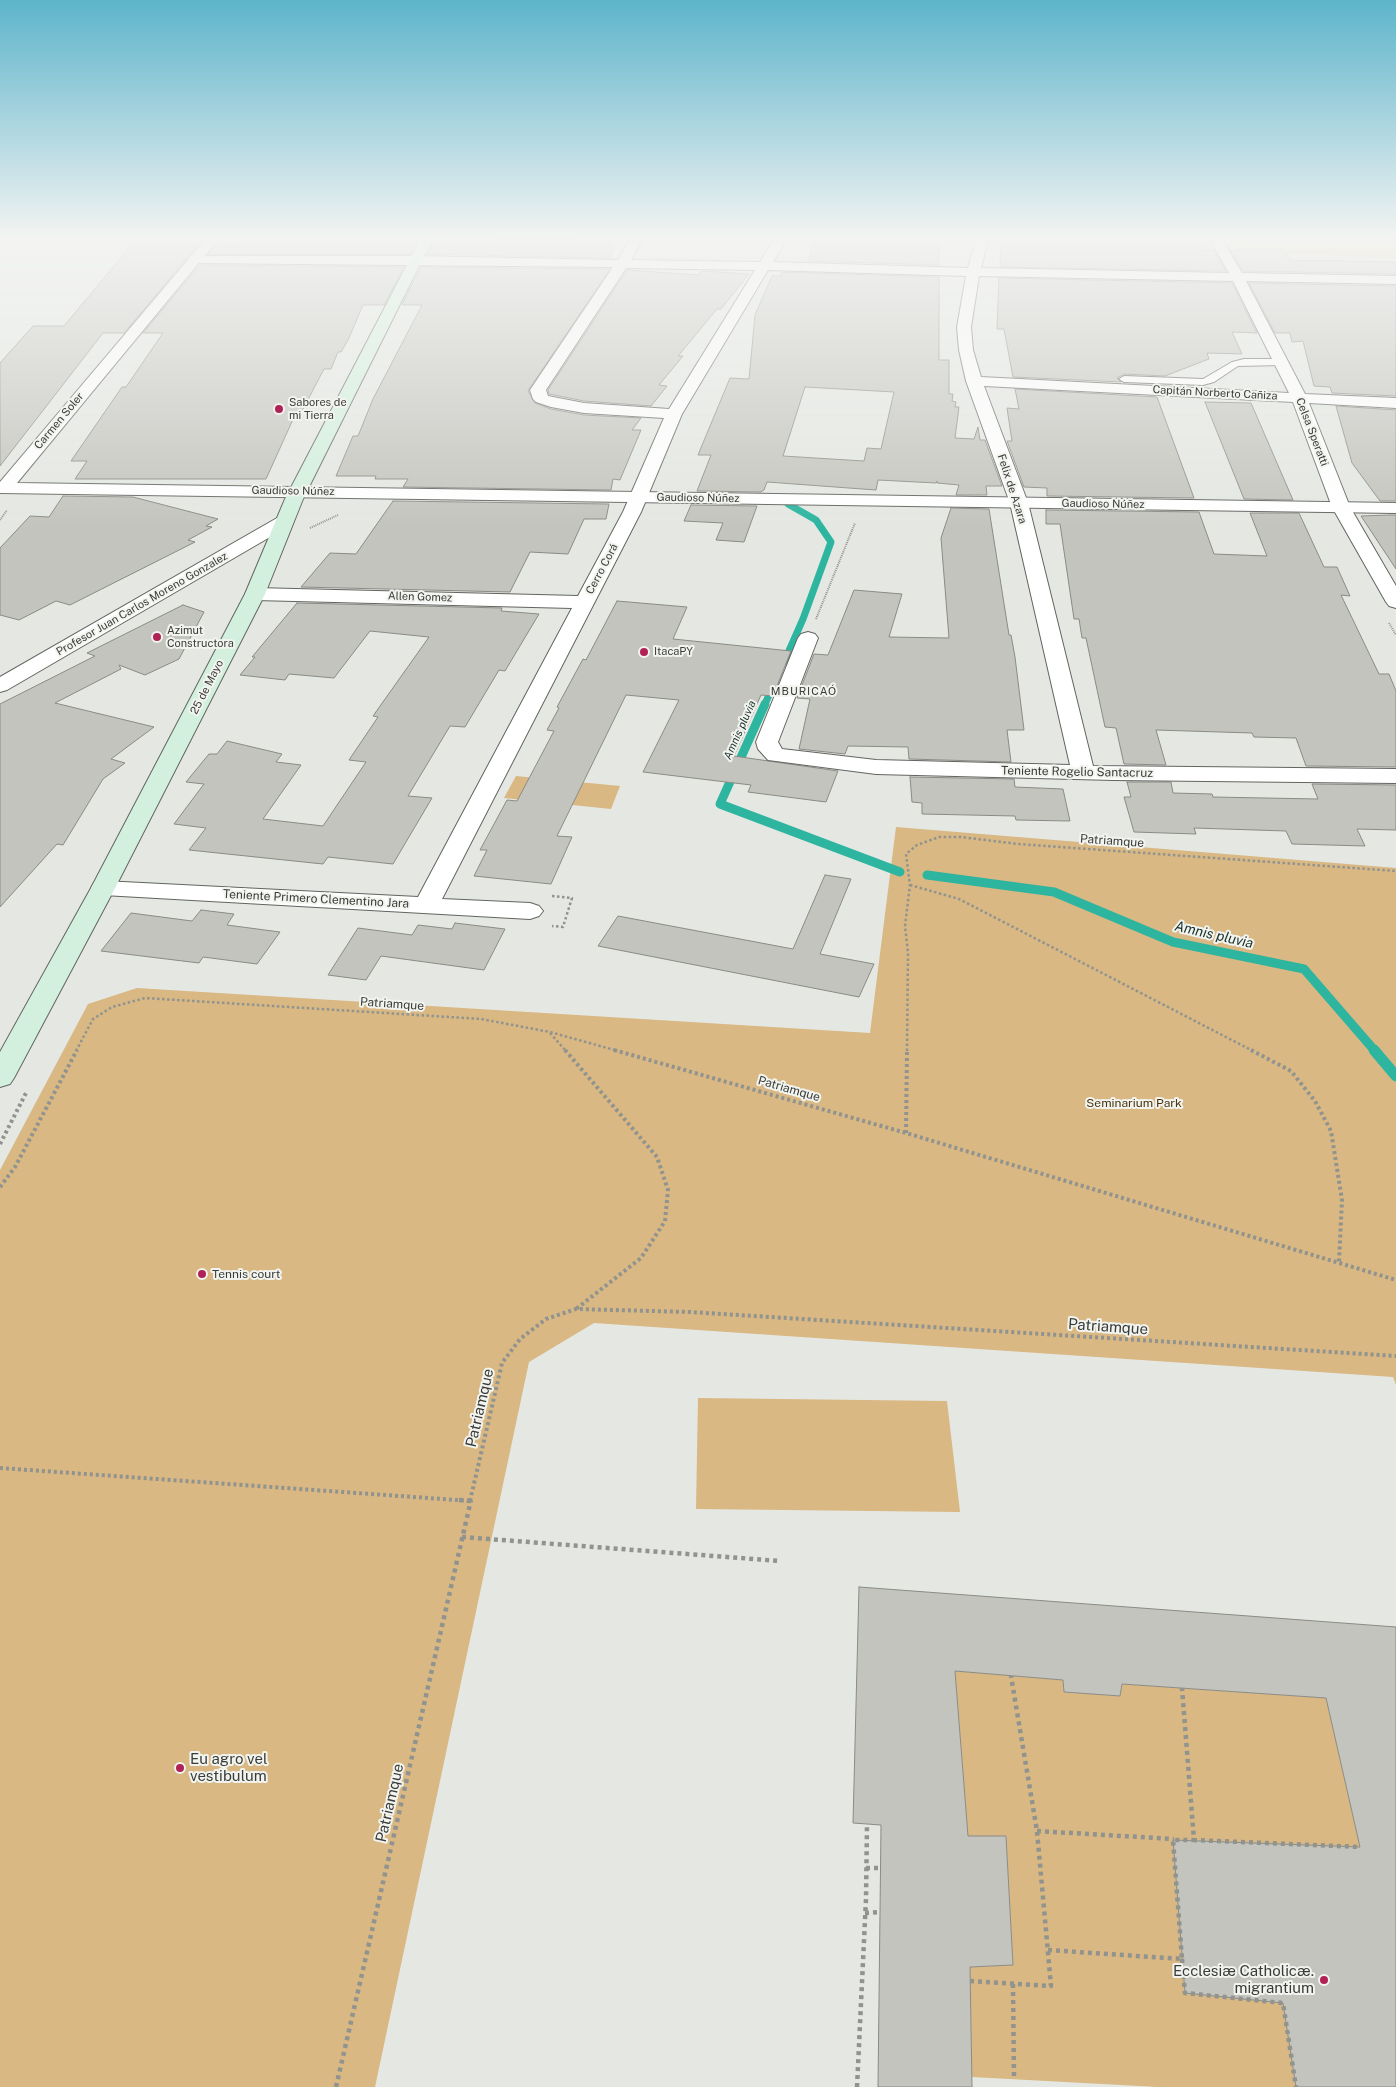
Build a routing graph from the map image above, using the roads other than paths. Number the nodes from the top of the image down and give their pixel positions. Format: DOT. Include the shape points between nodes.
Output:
graph roads {
  1 [pos="132,333"];
  2 [pos="377,333"];
  3 [pos="576,333"];
  4 [pos="723,333"];
  5 [pos="964,333"];
  6 [pos="1267,333"];
  7 [pos="1282,362"];
  8 [pos="1124,379"];
  9 [pos="974,381"];
  10 [pos="1148,385"];
  11 [pos="1173,386"];
  12 [pos="1299,397"];
  13 [pos="1396,403"];
  14 [pos="674,414"];
  15 [pos="1,489"];
  16 [pos="299,491"];
  17 [pos="638,497"];
  18 [pos="1019,503"];
  19 [pos="1341,507"];
  20 [pos="1396,508"];
  21 [pos="283,522"];
  22 [pos="255,594"];
  23 [pos="584,602"];
  24 [pos="1396,602"];
  25 [pos="808,638"];
  26 [pos="0,686"];
  27 [pos="1083,772"];
  28 [pos="1396,776"];
  29 [pos="103,888"];
  30 [pos="426,905"];
  31 [pos="530,911"];
  32 [pos="0,1078"];
  1 -- 15 [label="street, Carmen Soler"];
  2 -- 16 [label="main road, 25 de Mayo"];
  3 -- 14 [label="street" via="538,390 541,399 584,408"];
  4 -- 14 [label="street, Cerro Corá"];
  5 -- 9 [label="street, Felix de Azara"];
  6 -- 7 [label="street, Celsa Speratti"];
  7 -- 11 [label="lane" via="1244,362 1235,364 1211,380"];
  7 -- 12 [label="street, Celsa Speratti"];
  8 -- 10 [label="lane"];
  9 -- 10 [label="street, Capitán Norberto Cañiza"];
  9 -- 18 [label="street, Felix de Azara"];
  10 -- 11 [label="street, Capitán Norberto Cañiza"];
  11 -- 12 [label="street, Capitán Norberto Cañiza"];
  12 -- 13 [label="street, Capitán Norberto Cañiza"];
  12 -- 19 [label="street, Celsa Speratti"];
  14 -- 17 [label="street, Cerro Corá"];
  15 -- 16 [label="street, Gaudioso Núñez"];
  16 -- 17 [label="street, Gaudioso Núñez"];
  16 -- 21 [label="main road, 25 de Mayo"];
  17 -- 18 [label="street, Gaudioso Núñez"];
  17 -- 23 [label="street, Cerro Corá"];
  18 -- 19 [label="street, Gaudioso Núñez"];
  18 -- 27 [label="street, Felix de Azara"];
  19 -- 20 [label="street, Gaudioso Núñez"];
  19 -- 24 [label="street, Celsa Speratti"];
  21 -- 22 [label="main road, 25 de Mayo"];
  21 -- 26 [label="street, Profesor Juan Carlos Moreno Gonzalez"];
  22 -- 23 [label="street, Allen Gomez"];
  22 -- 29 [label="main road, 25 de Mayo"];
  23 -- 30 [label="street, Cerro Corá"];
  25 -- 27 [label="street, Teniente Rogelio Santacruz" via="767,742 776,755 876,768"];
  27 -- 28 [label="street, Teniente Rogelio Santacruz"];
  29 -- 30 [label="street, Teniente Primero Clementino Jara"];
  29 -- 32 [label="main road, 25 de Mayo"];
  30 -- 31 [label="street, Teniente Primero Clementino Jara"];
}
